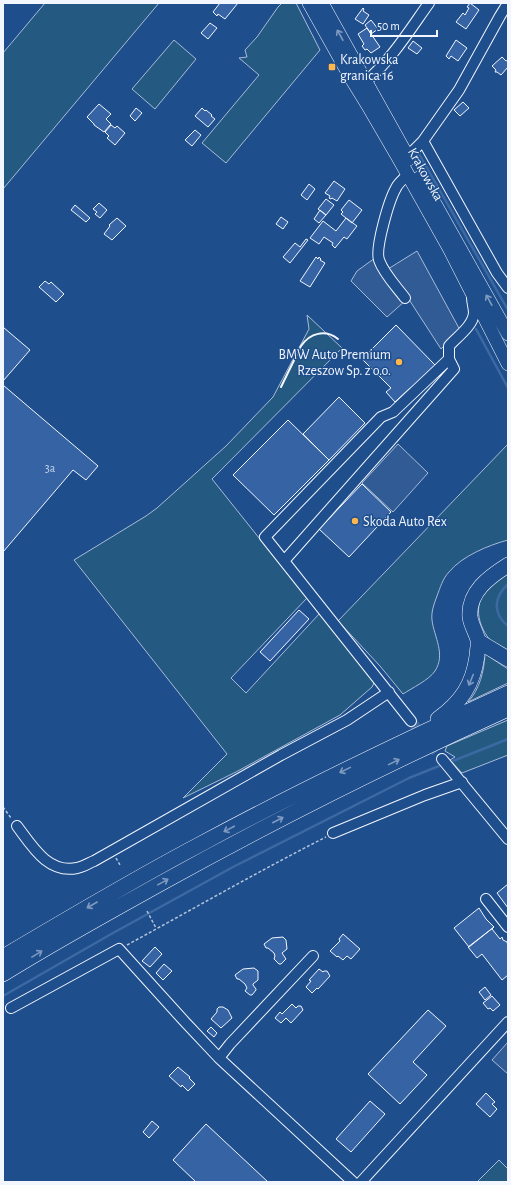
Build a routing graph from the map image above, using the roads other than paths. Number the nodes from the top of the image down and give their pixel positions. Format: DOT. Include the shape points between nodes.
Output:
graph roads {
  1 [pos="309,3"];
  2 [pos="322,3"];
  3 [pos="429,3"];
  4 [pos="508,3"];
  5 [pos="366,81"];
  6 [pos="424,139"];
  7 [pos="403,156"];
  8 [pos="408,174"];
  9 [pos="508,288"];
  10 [pos="471,290"];
  11 [pos="405,298"];
  12 [pos="508,334"];
  13 [pos="449,359"];
  14 [pos="508,364"];
  15 [pos="284,561"];
  16 [pos="508,565"];
  17 [pos="478,642"];
  18 [pos="508,659"];
  19 [pos="389,692"];
  20 [pos="508,693"];
  21 [pos="508,709"];
  22 [pos="411,721"];
  23 [pos="418,734"];
  24 [pos="442,759"];
  25 [pos="462,782"];
  26 [pos="17,826"];
  27 [pos="333,833"];
  28 [pos="508,839"];
  29 [pos="486,899"];
  30 [pos="508,927"];
  31 [pos="313,956"];
  32 [pos="3,957"];
  33 [pos="3,974"];
  34 [pos="11,1008"];
  35 [pos="508,1022"];
  36 [pos="219,1058"];
  37 [pos="353,1182"];
  38 [pos="361,1182"];
  1 -- 7 [label="main road, Krakowska" via="351,78"];
  5 -- 2 [label="main road, Krakowska, one-way"];
  3 -- 5 [label="street" via="397,47"];
  4 -- 6 [label="street, Krakowska" via="459,90"];
  5 -- 7 [label="main road, Krakowska"];
  6 -- 7 [label="street, Krakowska" via="414,150"];
  6 -- 9 [label="street" via="497,273"];
  7 -- 8 [label="main road, Krakowska"];
  12 -- 7 [label="main road, Krakowska, one-way"];
  8 -- 10 [label="main road, Krakowska"];
  8 -- 11 [label="street" via="396,186 378,246 378,259"];
  10 -- 13 [label="street" via="474,313 465,329 449,346"];
  10 -- 14 [label="main road, Krakowska"];
  13 -- 15 [label="street" via="454,369"];
  13 -- 15 [label="street" via="393,412 381,417 265,537"];
  15 -- 19 [label="street"];
  16 -- 17 [label="highway" via="485,581 473,598 470,618"];
  17 -- 18 [label="highway"];
  17 -- 23 [label="highway, one-way" via="474,671 466,690 447,713"];
  19 -- 22 [label="street"];
  19 -- 26 [label="street" via="347,720 78,868 60,868 48,862 38,854"];
  20 -- 23 [label="highway"];
  33 -- 21 [label="highway, one-way" via="129,900 274,821"];
  23 -- 32 [label="highway, one-way" via="196,846"];
  24 -- 25 [label="street"];
  25 -- 27 [label="street"];
  25 -- 28 [label="street"];
  29 -- 30 [label="street"];
  31 -- 36 [label="street"];
  34 -- 36 [label="street" via="119,949"];
  35 -- 38 [label="street"];
  36 -- 37 [label="street"];
}
